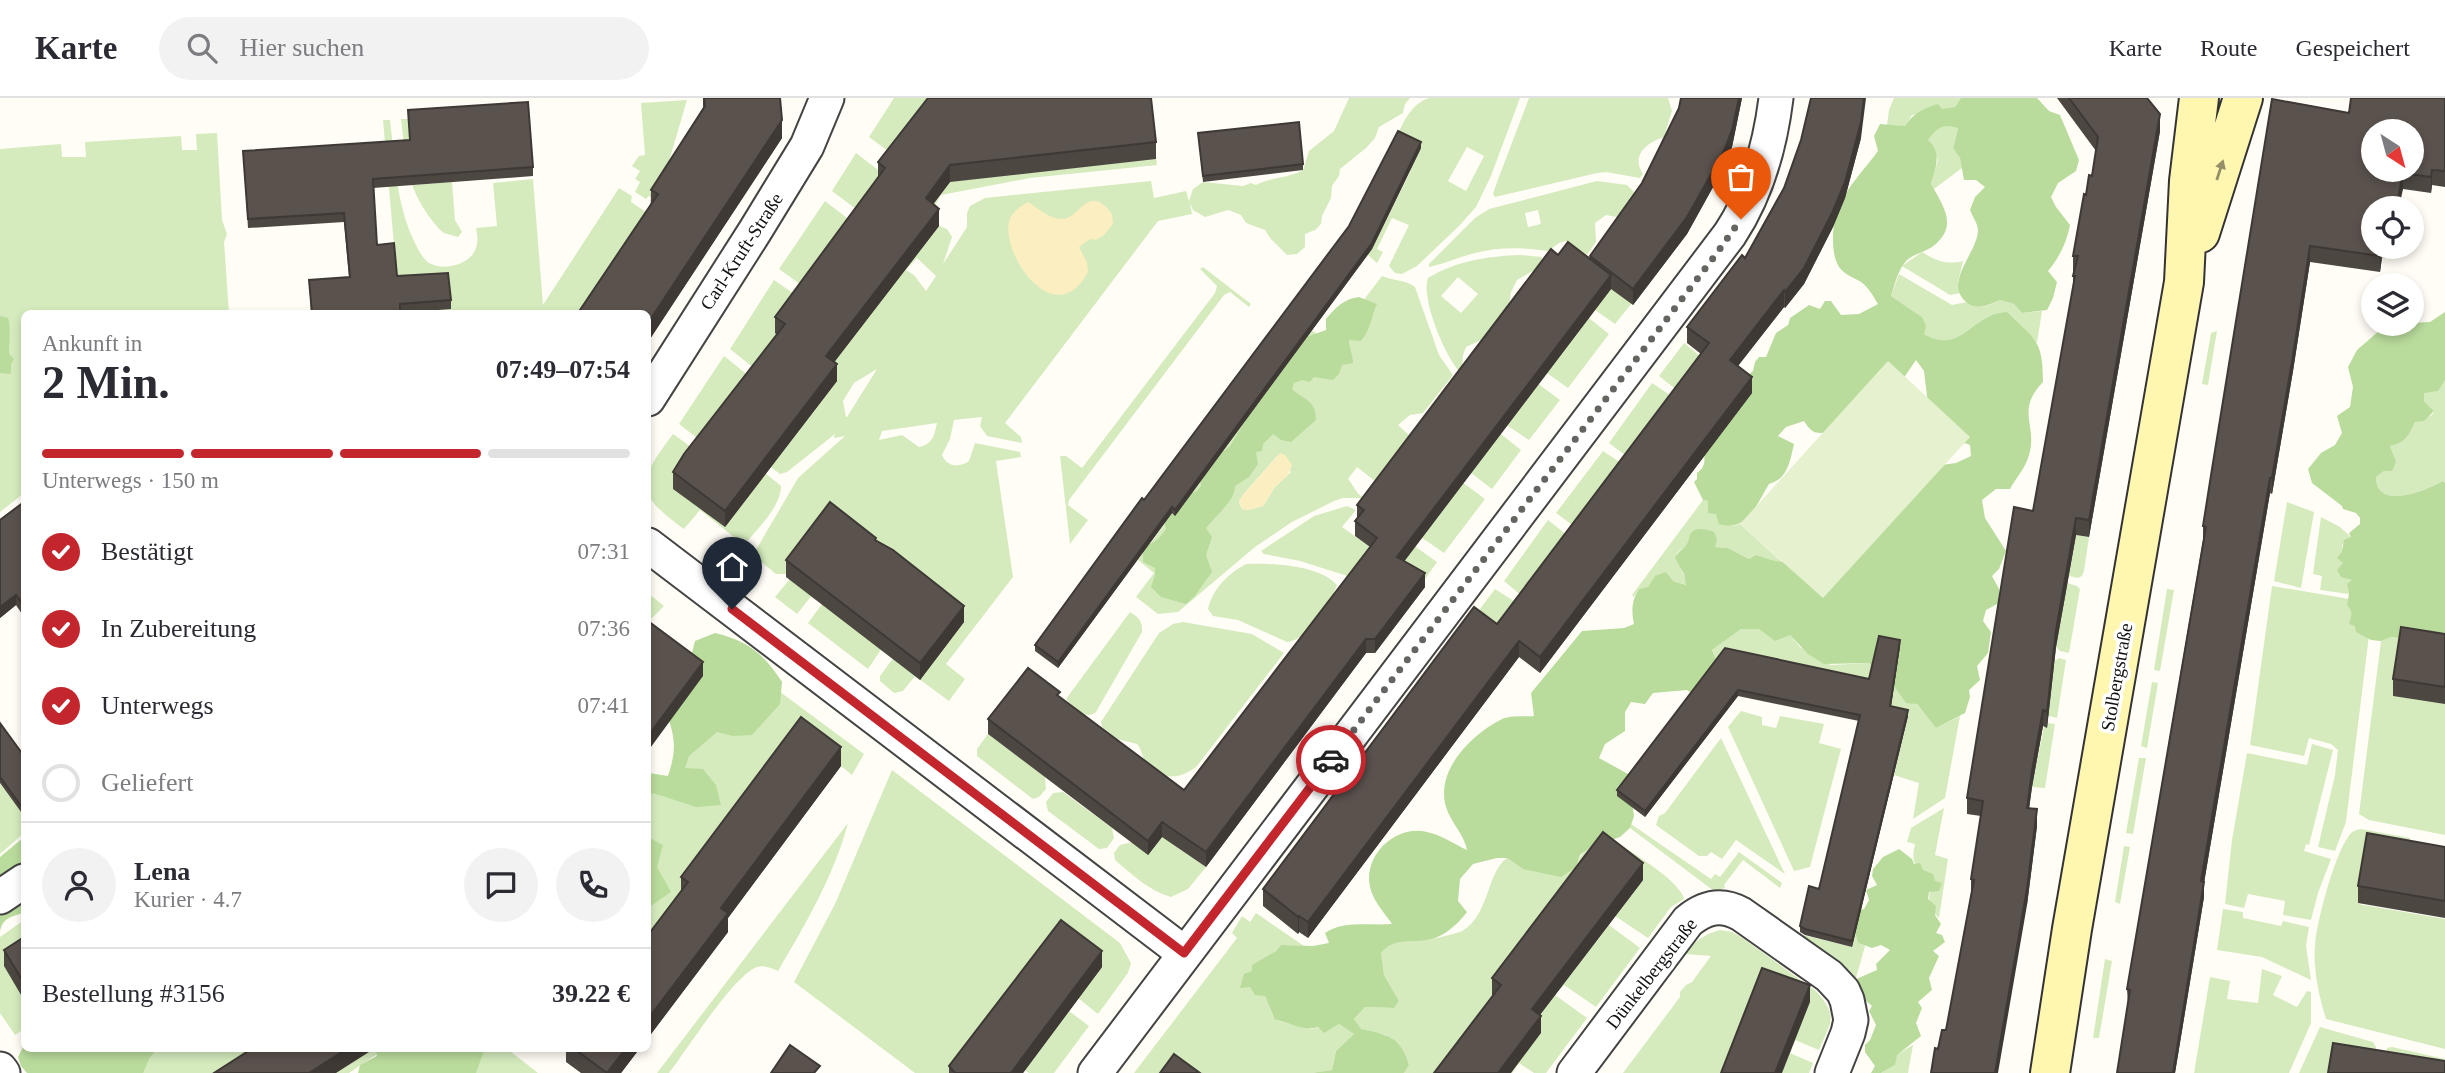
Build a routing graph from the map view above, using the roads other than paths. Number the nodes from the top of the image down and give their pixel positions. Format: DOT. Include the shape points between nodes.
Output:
graph roads {
  1 [pos="827,98"];
  2 [pos="1776,98"];
  3 [pos="2199,98"];
  4 [pos="2242,98"];
  5 [pos="2184,282"];
  6 [pos="651,394"];
  7 [pos="651,547"];
  8 [pos="21,883"];
  9 [pos="0,897"];
  10 [pos="1184,953"];
  11 [pos="1095,1073"];
  12 [pos="1574,1073"];
  13 [pos="1832,1073"];
  14 [pos="2050,1073"];
  1 -- 6 [label="street, Carl-Kruft-Straße" via="807,145"];
  2 -- 10 [label="street" via="1758,181 1730,234"];
  3 -- 5 [label="street, Stolbergstraße"];
  5 -- 4 [label="street, Stolbergstraße, one-way"];
  5 -- 14 [label="street, Stolbergstraße"];
  7 -- 10 [label="street"];
  8 -- 9 [label="street"];
  10 -- 11 [label="street"];
  12 -- 13 [label="street, Dünkelbergstraße" via="1688,921 1699,912 1720,907 1741,914 1829,976 1843,991 1851,1020"];
}
